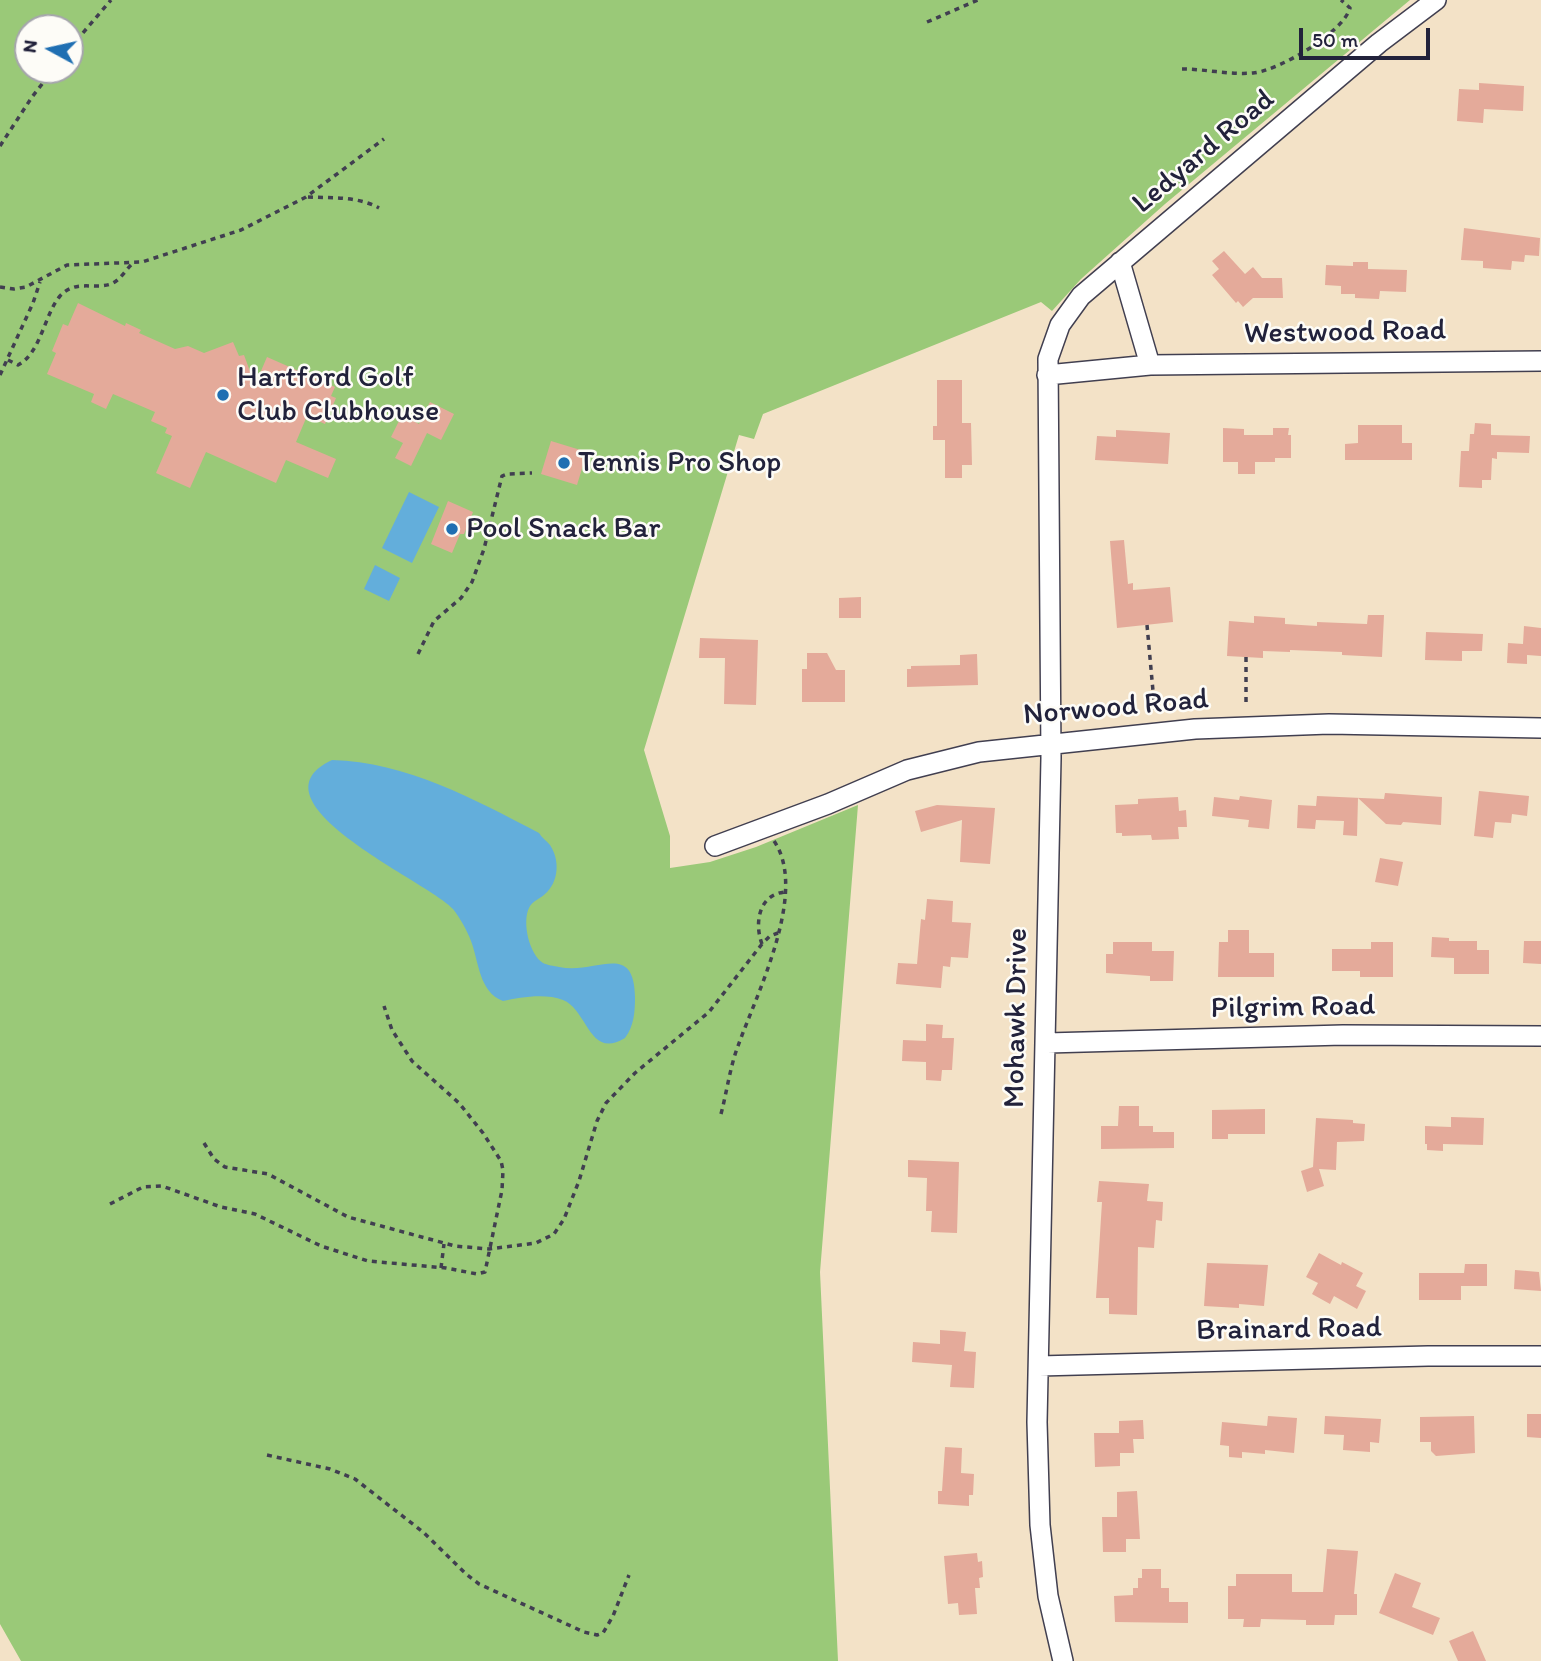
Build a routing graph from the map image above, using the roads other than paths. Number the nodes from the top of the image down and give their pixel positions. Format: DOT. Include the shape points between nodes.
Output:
graph roads {
  1 [pos="1436,0"];
  2 [pos="1119,262"];
  3 [pos="1541,361"];
  4 [pos="1150,365"];
  5 [pos="1047,375"];
  6 [pos="1541,728"];
  7 [pos="1051,743"];
  8 [pos="715,846"];
  9 [pos="1541,1036"];
  10 [pos="1047,1043"];
  11 [pos="1541,1356"];
  12 [pos="1039,1366"];
  13 [pos="1063,1661"];
  1 -- 2 [label="street, Ledyard Road"];
  2 -- 4 [label="street"];
  2 -- 5 [label="street, Ledyard Road" via="1068,311 1055,335"];
  3 -- 4 [label="street, Westwood Road"];
  4 -- 5 [label="street, Westwood Road"];
  5 -- 7 [label="street, Mohawk Drive"];
  6 -- 7 [label="street, Norwood Road" via="1329,724 1195,729"];
  7 -- 8 [label="street, Norwood Road" via="930,763"];
  7 -- 10 [label="street, Mohawk Drive"];
  9 -- 10 [label="street, Pilgrim Road" via="1343,1035"];
  10 -- 12 [label="street, Mohawk Drive"];
  11 -- 12 [label="street, Brainard Road"];
  12 -- 13 [label="street, Mohawk Drive" via="1040,1525 1048,1596"];
}
